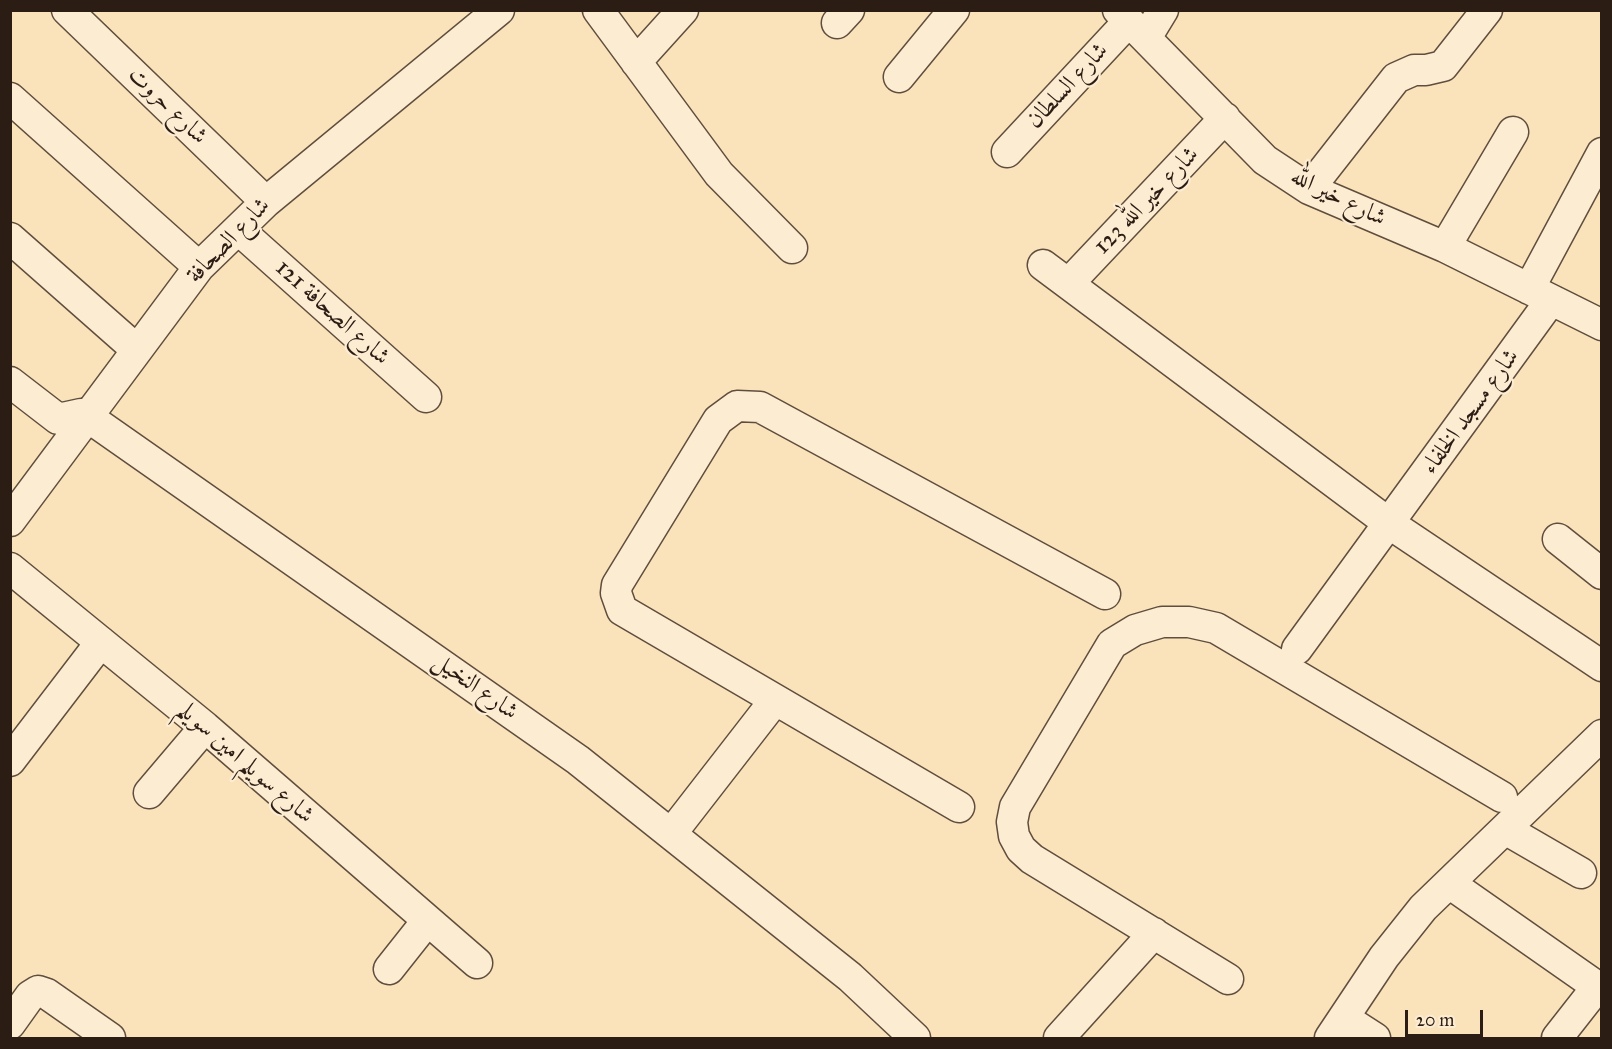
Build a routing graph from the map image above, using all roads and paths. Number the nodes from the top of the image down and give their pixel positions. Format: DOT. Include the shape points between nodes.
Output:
graph roads {
  1 [pos="67,10"];
  2 [pos="598,10"];
  3 [pos="683,10"];
  4 [pos="954,10"];
  5 [pos="1163,10"];
  6 [pos="1487,10"];
  7 [pos="495,12"];
  8 [pos="1131,23"];
  9 [pos="636,62"];
  10 [pos="900,77"];
  11 [pos="10,98"];
  12 [pos="1225,118"];
  13 [pos="1513,132"];
  14 [pos="1007,152"];
  15 [pos="1602,153"];
  16 [pos="1309,189"];
  17 [pos="266,202"];
  18 [pos="239,230"];
  19 [pos="10,238"];
  20 [pos="1445,247"];
  21 [pos="792,248"];
  22 [pos="1043,264"];
  23 [pos="199,267"];
  24 [pos="1069,283"];
  25 [pos="1540,294"];
  26 [pos="1602,325"];
  27 [pos="136,350"];
  28 [pos="10,382"];
  29 [pos="426,397"];
  30 [pos="88,417"];
  31 [pos="10,521"];
  32 [pos="1390,524"];
  33 [pos="1558,538"];
  34 [pos="10,568"];
  35 [pos="1602,574"];
  36 [pos="1105,594"];
  37 [pos="101,642"];
  38 [pos="1297,649"];
  39 [pos="1602,666"];
  40 [pos="775,700"];
  41 [pos="205,727"];
  42 [pos="1602,735"];
  43 [pos="10,761"];
  44 [pos="149,793"];
  45 [pos="1502,797"];
  46 [pos="959,807"];
  47 [pos="1505,829"];
  48 [pos="671,834"];
  49 [pos="1581,873"];
  50 [pos="1449,883"];
  51 [pos="427,921"];
  52 [pos="1154,933"];
  53 [pos="477,963"];
  54 [pos="390,969"];
  55 [pos="1228,979"];
  56 [pos="1599,988"];
  57 [pos="10,1024"];
  58 [pos="1337,1028"];
  59 [pos="110,1038"];
  60 [pos="915,1038"];
  61 [pos="1059,1038"];
  62 [pos="1375,1038"];
  63 [pos="1557,1038"];
  1 -- 17 [label="street, شارع حروت"];
  2 -- 9 [label="street"];
  3 -- 9 [label="street"];
  4 -- 10 [label="street"];
  5 -- 8 [label="street, شارع السلطان"];
  6 -- 16 [label="street" via="1443,66 1414,70 1396,78"];
  7 -- 17 [label="street, شارع الصحافة"];
  8 -- 12 [label="street, شارع خير الله"];
  8 -- 14 [label="street, شارع السلطان"];
  9 -- 21 [label="street" via="718,174"];
  11 -- 23 [label="street"];
  12 -- 16 [label="street, شارع خير الله" via="1265,160"];
  12 -- 24 [label="street, شارع خير الله 123"];
  13 -- 20 [label="street"];
  15 -- 25 [label="street, شارع مسجد الخلفاء"];
  16 -- 20 [label="street, شارع خير الله"];
  17 -- 18 [label="street, شارع الصحافة"];
  18 -- 23 [label="street, شارع الصحافة"];
  18 -- 29 [label="street, شارع الصحافة 121"];
  19 -- 27 [label="street"];
  20 -- 25 [label="street, شارع خير الله"];
  22 -- 24 [label="street"];
  23 -- 27 [label="street, شارع الصحافة"];
  24 -- 32 [label="street"];
  25 -- 26 [label="street, شارع خير الله"];
  25 -- 32 [label="street, شارع مسجد الخلفاء"];
  27 -- 30 [label="street, شارع الصحافة"];
  28 -- 30 [label="street" via="58,419 81,414"];
  30 -- 31 [label="street, شارع الصحافة"];
  30 -- 48 [label="street, شارع النخيل" via="569,753"];
  32 -- 38 [label="street, شارع مسجد الخلفاء"];
  32 -- 39 [label="street"];
  33 -- 35 [label="street"];
  34 -- 37 [label="street, شارع سويلم امين سويلم"];
  36 -- 40 [label="street" via="760,407 737,406 718,420 617,585 616,594 628,616"];
  37 -- 41 [label="street, شارع سويلم امين سويلم"];
  37 -- 43 [label="street"];
  40 -- 46 [label="street"];
  40 -- 48 [label="street"];
  41 -- 44 [label="street"];
  41 -- 51 [label="street, شارع سويلم امين سويلم"];
  42 -- 47 [label="street"];
  45 -- 52 [label="street" via="1216,628 1162,622 1135,630 1112,644 1015,807 1012,822 1021,849 1032,859"];
  47 -- 49 [label="street"];
  47 -- 50 [label="street"];
  48 -- 60 [label="street, شارع النخيل" via="850,977"];
  50 -- 56 [label="street"];
  50 -- 58 [label="street" via="1423,908 1384,957"];
  51 -- 53 [label="street, شارع سويلم امين سويلم"];
  51 -- 54 [label="street"];
  52 -- 55 [label="street"];
  52 -- 61 [label="street"];
  56 -- 63 [label="street"];
  57 -- 59 [label="street" via="38,991"];
  58 -- 62 [label="street"];
}
